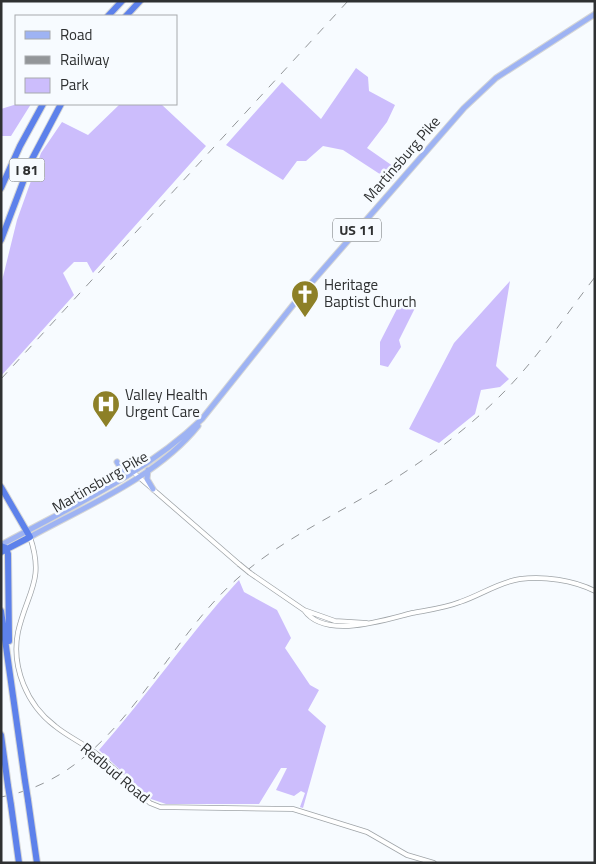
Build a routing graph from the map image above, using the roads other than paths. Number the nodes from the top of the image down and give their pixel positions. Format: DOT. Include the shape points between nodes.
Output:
graph roads {
  1 [pos="122,1"];
  2 [pos="140,1"];
  3 [pos="109,15"];
  4 [pos="127,15"];
  5 [pos="594,16"];
  6 [pos="42,105"];
  7 [pos="60,105"];
  8 [pos="1,188"];
  9 [pos="1,240"];
  10 [pos="200,421"];
  11 [pos="117,462"];
  12 [pos="148,470"];
  13 [pos="132,472"];
  14 [pos="138,477"];
  15 [pos="119,480"];
  16 [pos="1,488"];
  17 [pos="153,489"];
  18 [pos="28,534"];
  19 [pos="15,545"];
  20 [pos="3,548"];
  21 [pos="8,565"];
  22 [pos="595,591"];
  23 [pos="1,611"];
  24 [pos="10,672"];
  25 [pos="1,735"];
  26 [pos="19,863"];
  27 [pos="37,863"];
  28 [pos="434,863"];
  1 -- 3 [label="highway"];
  2 -- 4 [label="highway"];
  5 -- 10 [label="main road, Martinsburg Pike / US 11" via="496,78 464,108 305,290"];
  6 -- 8 [label="highway, I 81"];
  7 -- 9 [label="highway, I 81" via="31,161"];
  10 -- 12 [label="main road, Martinsburg Pike / US 11" via="186,440"];
  10 -- 13 [label="main road, Martinsburg Pike / US 11" via="169,448"];
  11 -- 15 [label="main road" via="123,472"];
  12 -- 14 [label="main road, Martinsburg Pike / US 11"];
  12 -- 17 [label="main road" via="147,479"];
  13 -- 14 [label="street"];
  13 -- 15 [label="main road, Martinsburg Pike / US 11"];
  14 -- 17 [label="street"];
  14 -- 18 [label="main road, Martinsburg Pike / US 11"];
  15 -- 18 [label="main road, Martinsburg Pike / US 11"];
  16 -- 18 [label="highway"];
  17 -- 22 [label="street, bridge" via="239,564 312,617 333,625 355,626 454,604 519,579 552,579"];
  18 -- 19 [label="highway, Martinsburg Pike / US 11"];
  18 -- 20 [label="main road, Martinsburg Pike / US 11"];
  18 -- 28 [label="street, Redbud Road" via="36,557 37,575 21,621 17,644 19,670 26,690 52,724 94,752 150,803 160,807 293,808 367,832 407,855"];
  19 -- 20 [label="highway, Martinsburg Pike / US 11"];
  19 -- 21 [label="highway" via="10,551"];
  20 -- 21 [label="highway"];
  21 -- 24 [label="highway"];
  23 -- 24 [label="highway"];
  24 -- 27 [label="highway, bridge"];
  25 -- 26 [label="highway, bridge"];
}
